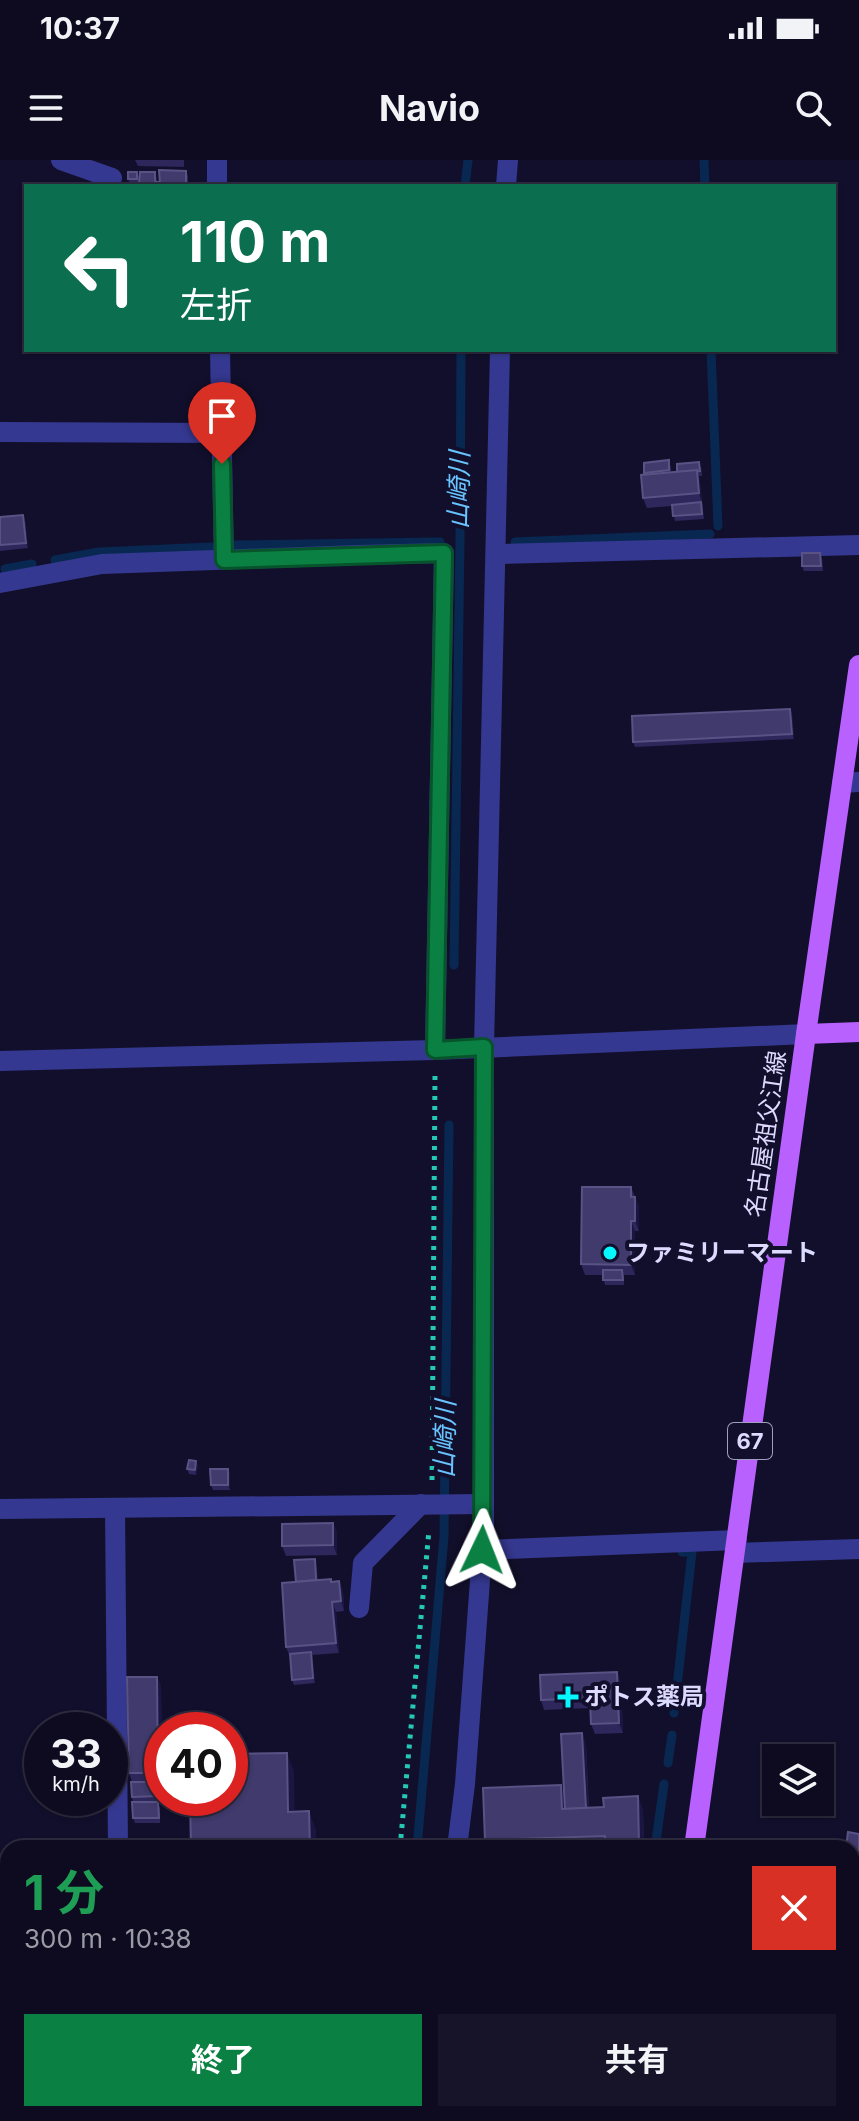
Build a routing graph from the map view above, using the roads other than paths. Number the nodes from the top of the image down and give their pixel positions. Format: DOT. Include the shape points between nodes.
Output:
graph roads {
  1 [pos="61,160"];
  2 [pos="217,160"];
  3 [pos="508,160"];
  4 [pos="112,178"];
  5 [pos="217,184"];
  6 [pos="506,184"];
  7 [pos="220,352"];
  8 [pos="500,352"];
  9 [pos="0,432"];
  10 [pos="222,433"];
  11 [pos="859,545"];
  12 [pos="496,554"];
  13 [pos="224,560"];
  14 [pos="0,583"];
  15 [pos="859,665"];
  16 [pos="850,783"];
  17 [pos="859,1032"];
  18 [pos="806,1034"];
  19 [pos="484,1047"];
  20 [pos="435,1050"];
  21 [pos="0,1061"];
  22 [pos="430,1504"];
  23 [pos="484,1504"];
  24 [pos="115,1508"];
  25 [pos="0,1509"];
  26 [pos="736,1546"];
  27 [pos="859,1549"];
  28 [pos="482,1550"];
  29 [pos="359,1608"];
  30 [pos="118,1840"];
  31 [pos="458,1840"];
  32 [pos="695,1840"];
  1 -- 4 [label="street"];
  2 -- 5 [label="street"];
  3 -- 6 [label="street"];
  7 -- 10 [label="street"];
  8 -- 12 [label="street"];
  9 -- 10 [label="street"];
  10 -- 13 [label="street"];
  11 -- 12 [label="street"];
  12 -- 19 [label="street"];
  13 -- 14 [label="street" via="102,564"];
  13 -- 20 [label="street" via="444,553"];
  15 -- 16 [label="main road, 名古屋祖父江線 / 67"];
  16 -- 18 [label="main road, 名古屋祖父江線 / 67"];
  17 -- 18 [label="main road"];
  18 -- 19 [label="street"];
  18 -- 26 [label="main road, 名古屋祖父江線 / 67"];
  19 -- 20 [label="street"];
  19 -- 23 [label="street"];
  20 -- 21 [label="street"];
  22 -- 23 [label="street"];
  22 -- 24 [label="street"];
  22 -- 29 [label="street" via="363,1563"];
  23 -- 28 [label="street"];
  24 -- 25 [label="street"];
  24 -- 30 [label="street"];
  26 -- 27 [label="street"];
  26 -- 28 [label="street"];
  26 -- 32 [label="main road, 名古屋祖父江線 / 67"];
  28 -- 31 [label="street"];
}
